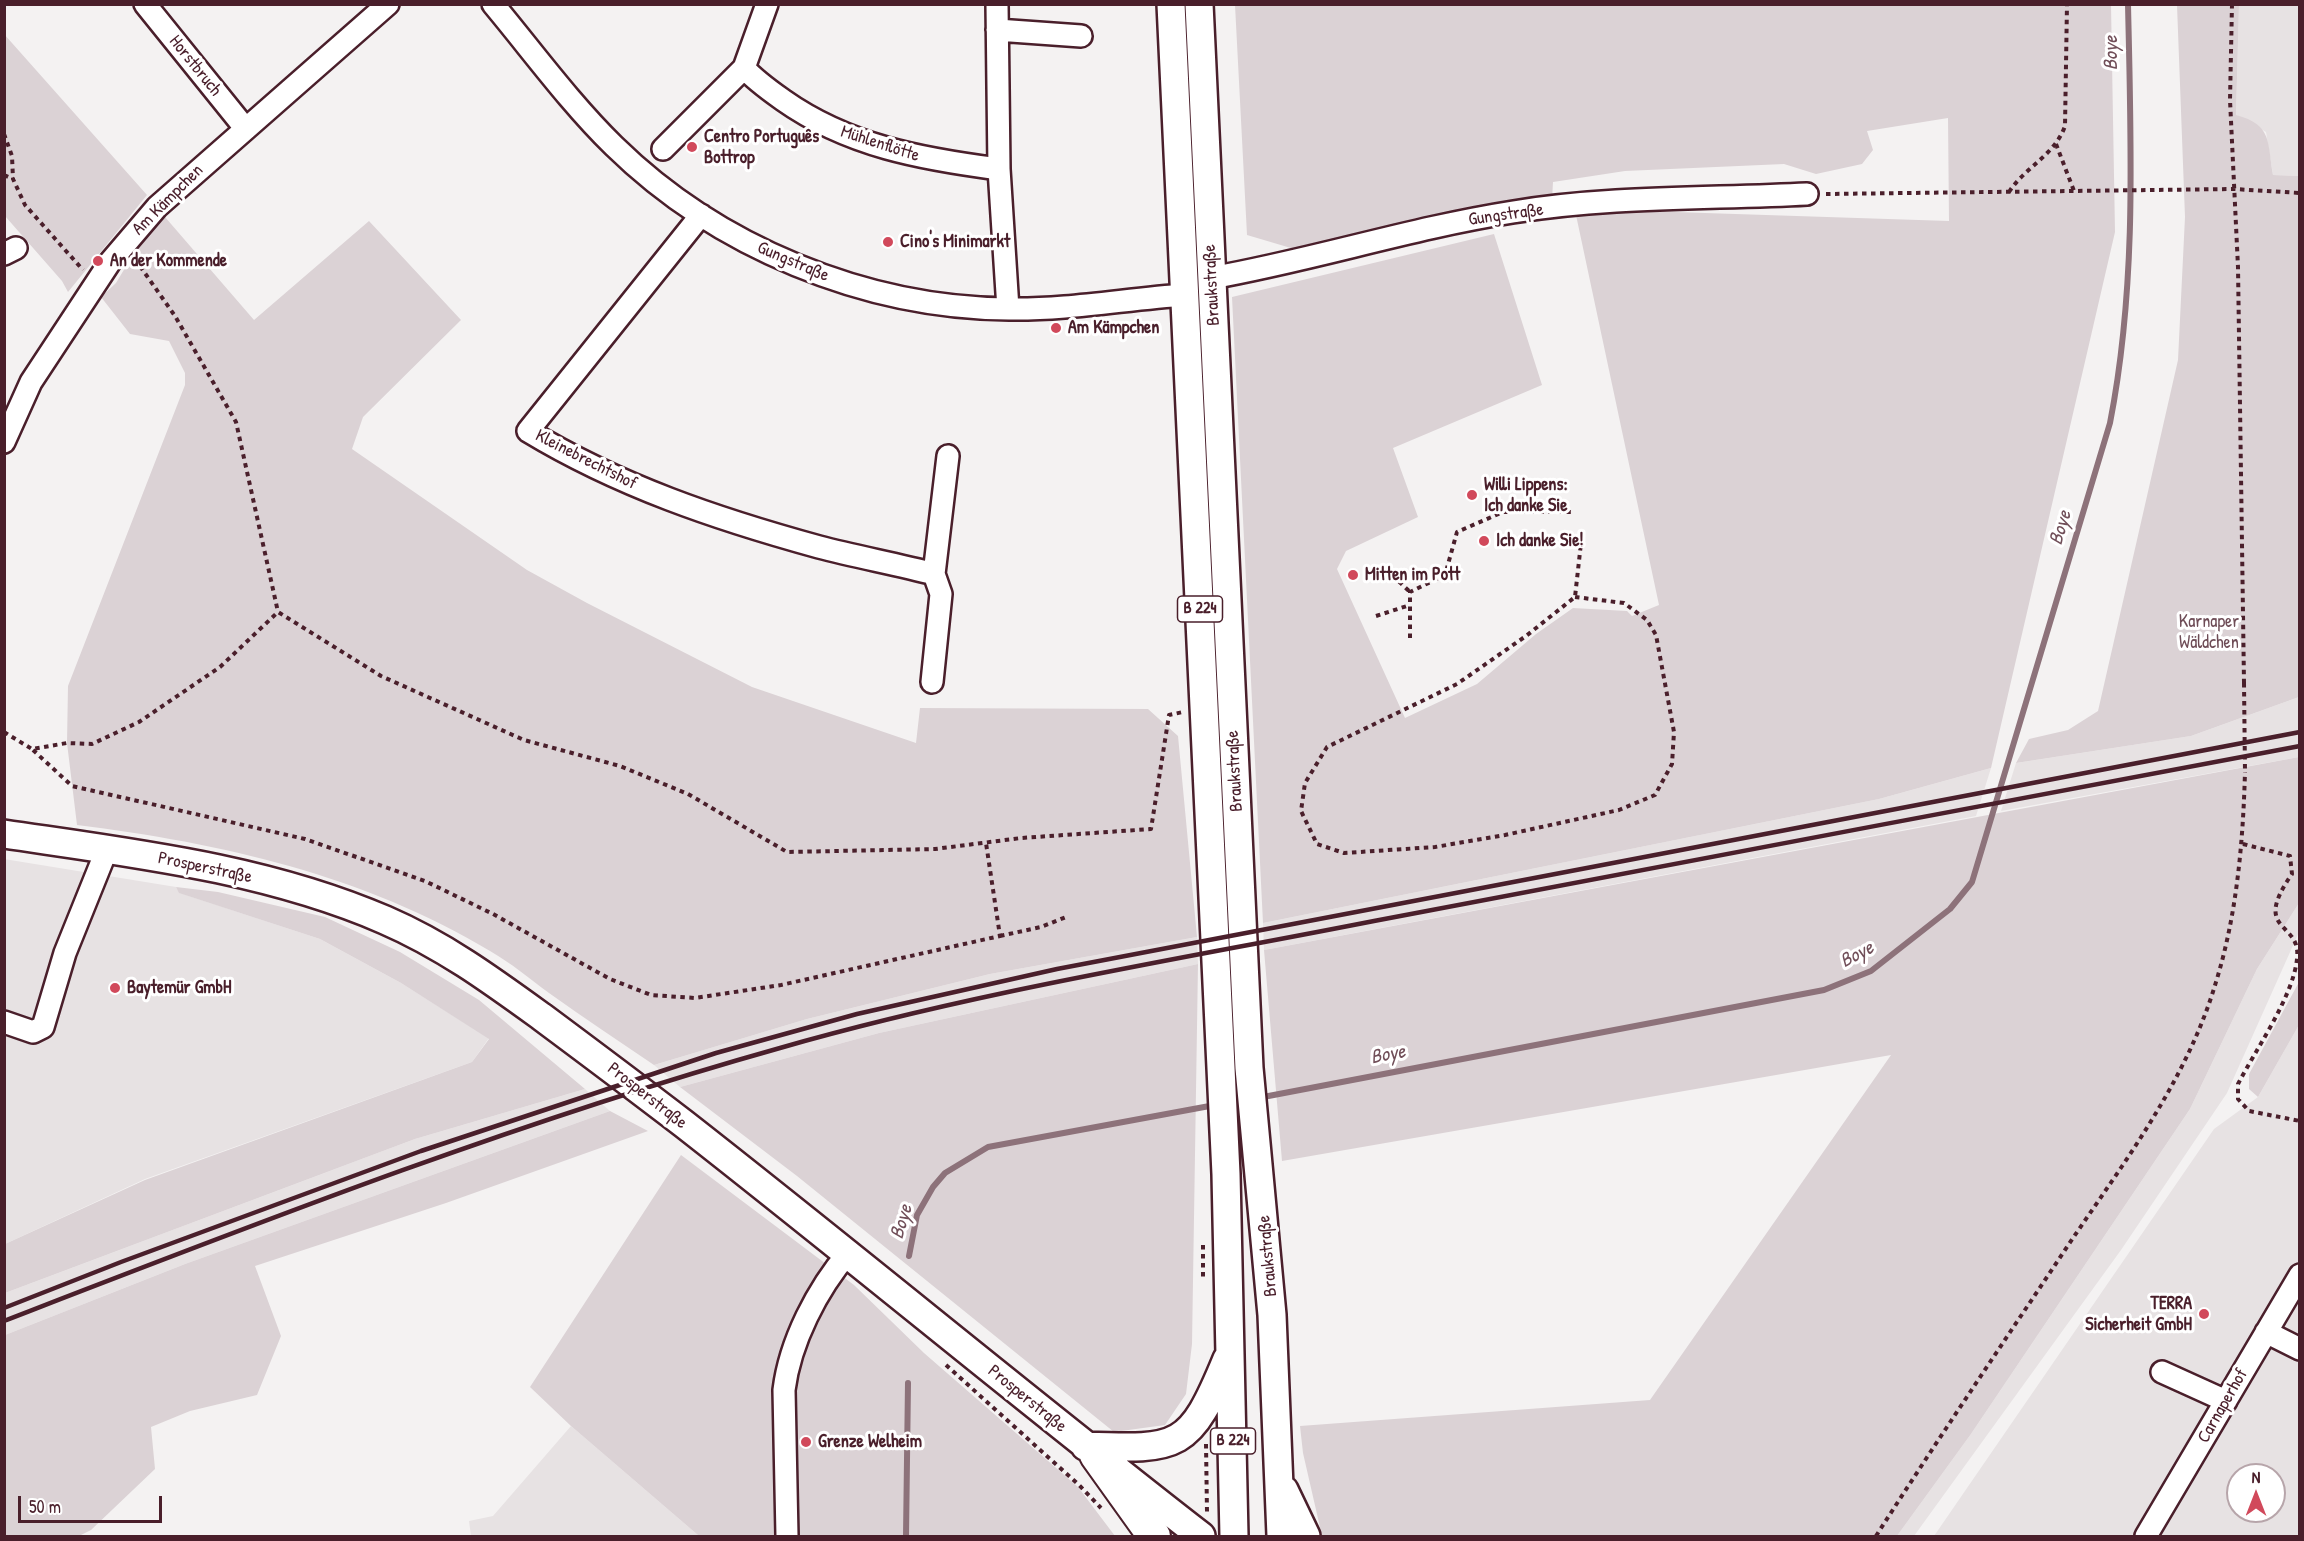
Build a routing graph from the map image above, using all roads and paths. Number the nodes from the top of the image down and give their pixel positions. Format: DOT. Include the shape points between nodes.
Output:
graph roads {
  1 [pos="145,4"];
  2 [pos="388,4"];
  3 [pos="493,4"];
  4 [pos="767,4"];
  5 [pos="997,4"];
  6 [pos="1171,4"];
  7 [pos="1199,4"];
  8 [pos="2067,4"];
  9 [pos="2232,4"];
  10 [pos="997,30"];
  11 [pos="1081,36"];
  12 [pos="744,68"];
  13 [pos="245,128"];
  14 [pos="4,134"];
  15 [pos="2056,143"];
  16 [pos="663,149"];
  17 [pos="999,169"];
  18 [pos="4,175"];
  19 [pos="13,179"];
  20 [pos="2234,189"];
  21 [pos="2074,191"];
  22 [pos="2009,192"];
  23 [pos="2300,193"];
  24 [pos="1807,194"];
  25 [pos="701,215"];
  26 [pos="124,245"];
  27 [pos="1211,278"];
  28 [pos="95,285"];
  29 [pos="1185,295"];
  30 [pos="1008,309"];
  31 [pos="4,442"];
  32 [pos="948,456"];
  33 [pos="1574,512"];
  34 [pos="1582,534"];
  35 [pos="1386,569"];
  36 [pos="934,574"];
  37 [pos="1410,592"];
  38 [pos="1575,597"];
  39 [pos="1410,605"];
  40 [pos="278,612"];
  41 [pos="1376,616"];
  42 [pos="1410,638"];
  43 [pos="932,682"];
  44 [pos="1205,712"];
  45 [pos="4,732"];
  46 [pos="32,749"];
  47 [pos="4,834"];
  48 [pos="986,843"];
  49 [pos="2243,844"];
  50 [pos="106,849"];
  51 [pos="1066,917"];
  52 [pos="1000,936"];
  53 [pos="4,1023"];
  54 [pos="2300,1121"];
  55 [pos="1203,1234"];
  56 [pos="849,1252"];
  57 [pos="2300,1275"];
  58 [pos="1204,1291"];
  59 [pos="2266,1332"];
  60 [pos="1232,1346"];
  61 [pos="2300,1349"];
  62 [pos="943,1363"];
  63 [pos="2162,1372"];
  64 [pos="2226,1401"];
  65 [pos="1190,1429"];
  66 [pos="1090,1450"];
  67 [pos="1280,1480"];
  68 [pos="1102,1509"];
  69 [pos="1204,1525"];
  70 [pos="787,1536"];
  71 [pos="1154,1536"];
  72 [pos="1234,1536"];
  73 [pos="1281,1536"];
  74 [pos="1306,1536"];
  75 [pos="1876,1536"];
  76 [pos="2146,1536"];
  1 -- 13 [label="street, Horstbruch"];
  2 -- 13 [label="street, Am Kämpchen"];
  3 -- 25 [label="street, Gungstraße" via="614,146 669,194"];
  4 -- 12 [label="street"];
  5 -- 10 [label="street"];
  6 -- 29 [label="main road, Braukstraße / B 224"];
  7 -- 27 [label="main road, Braukstraße / B 224"];
  8 -- 15 [label="path" via="2065,126"];
  9 -- 20 [label="path" via="2230,100"];
  10 -- 11 [label="street"];
  10 -- 17 [label="street"];
  12 -- 16 [label="street"];
  12 -- 17 [label="street, Mühlenflötte" via="800,112 846,135 935,161"];
  13 -- 26 [label="street, Am Kämpchen" via="156,207"];
  14 -- 19 [label="path" via="12,156"];
  15 -- 21 [label="path"];
  15 -- 22 [label="path"];
  17 -- 30 [label="street"];
  18 -- 19 [label="path"];
  19 -- 28 [label="path" via="25,205"];
  20 -- 21 [label="path"];
  20 -- 23 [label="path"];
  20 -- 49 [label="path, bridge" via="2244,683"];
  21 -- 22 [label="path"];
  22 -- 24 [label="path"];
  24 -- 27 [label="street, Gungstraße" via="1630,201 1515,212"];
  25 -- 30 [label="street, Gungstraße" via="745,242 823,276 922,301"];
  25 -- 36 [label="street, Kleinebrechtshof" via="528,431 570,457 672,502 820,547"];
  26 -- 28 [label="street, Am Kämpchen"];
  26 -- 40 [label="path" via="175,315 236,422"];
  27 -- 67 [label="main road, Braukstraße / B 224" via="1249,1068 1262,1182"];
  28 -- 31 [label="street, Am Kämpchen" via="31,382"];
  29 -- 30 [label="street, Gungstraße" via="1067,308"];
  29 -- 44 [label="main road, Braukstraße / B 224"];
  32 -- 36 [label="street"];
  33 -- 37 [label="path" via="1503,512 1457,532 1444,575"];
  34 -- 38 [label="path"];
  35 -- 37 [label="path"];
  36 -- 43 [label="street" via="941,594"];
  37 -- 39 [label="path"];
  38 -- 38 [label="path" via="1457,684 1328,747 1305,783 1301,811 1317,844 1344,853 1435,847 1505,836 1619,810 1655,795 1672,764 1674,732 1656,635 1647,620 1624,603"];
  39 -- 41 [label="path"];
  39 -- 42 [label="path"];
  40 -- 46 [label="path" via="220,667 139,722 92,744 66,743"];
  40 -- 48 [label="path" via="381,676 524,740 620,766 688,794 787,852 935,849"];
  44 -- 48 [label="path" via="1169,715 1151,829"];
  44 -- 60 [label="main road, Braukstraße / B 224"];
  45 -- 46 [label="path"];
  46 -- 52 [label="path" via="72,786 305,839 425,881 610,979 651,995 695,998 781,986"];
  47 -- 50 [label="main road, Prosperstraße"];
  48 -- 52 [label="path"];
  49 -- 54 [label="path" via="2290,856 2292,874 2277,896 2276,915 2280,926 2296,942 2298,957 2292,983 2238,1084 2238,1099 2249,1111"];
  49 -- 75 [label="path" via="2216,983 2182,1065 2129,1156"];
  50 -- 53 [label="street" via="64,952 43,1027 33,1032"];
  50 -- 56 [label="main road, Prosperstraße" via="307,890 386,920 464,960"];
  51 -- 52 [label="path"];
  55 -- 58 [label="path"];
  56 -- 66 [label="main road, Prosperstraße"];
  56 -- 70 [label="street" via="802,1328 786,1373"];
  57 -- 59 [label="street, Carnaperhof"];
  59 -- 61 [label="street"];
  59 -- 64 [label="street, Carnaperhof"];
  60 -- 65 [label="main road" via="1207,1406"];
  60 -- 72 [label="main road, Braukstraße / B 224"];
  62 -- 68 [label="path"];
  63 -- 64 [label="street"];
  64 -- 76 [label="street, Carnaperhof"];
  65 -- 66 [label="main road" via="1160,1446"];
  65 -- 69 [label="path" via="1206,1444"];
  66 -- 69 [label="main road, Prosperstraße"];
  66 -- 71 [label="highway"];
  67 -- 73 [label="main road, Braukstraße / B 224"];
  67 -- 74 [label="main road"];
}
